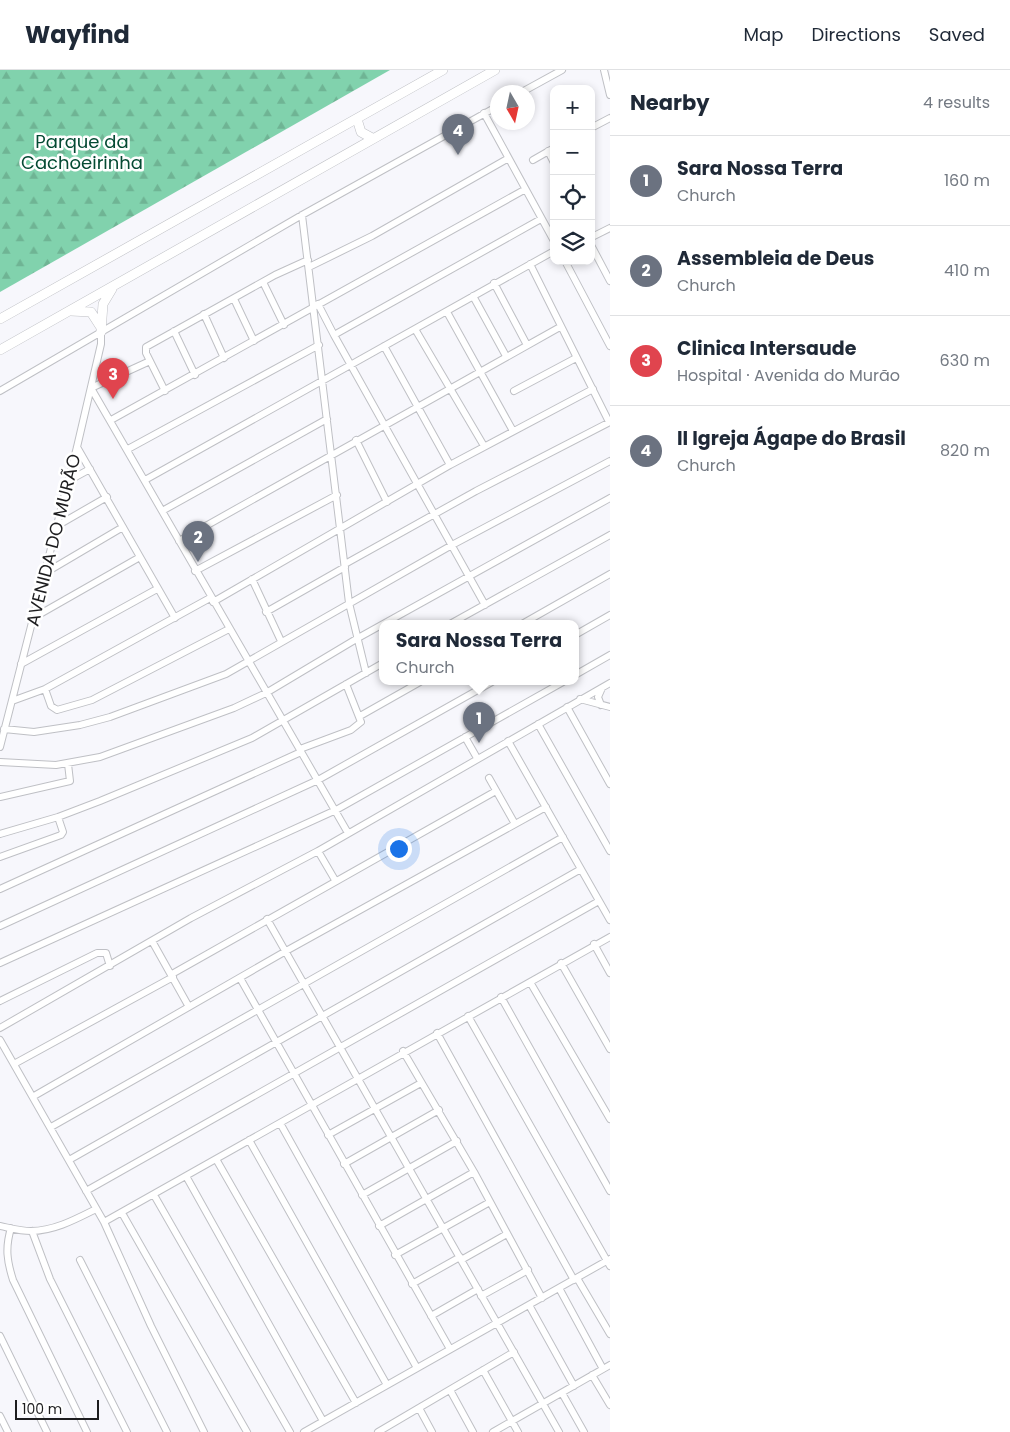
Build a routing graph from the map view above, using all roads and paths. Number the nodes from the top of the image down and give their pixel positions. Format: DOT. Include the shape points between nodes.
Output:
graph roads {
  1 [pos="443,70"];
  2 [pos="495,70"];
  3 [pos="562,70"];
  4 [pos="604,70"];
  5 [pos="535,85"];
  6 [pos="610,95"];
  7 [pos="490,110"];
  8 [pos="484,113"];
  9 [pos="610,118"];
  10 [pos="357,119"];
  11 [pos="595,126"];
  12 [pos="372,138"];
  13 [pos="550,151"];
  14 [pos="507,159"];
  15 [pos="533,160"];
  16 [pos="524,190"];
  17 [pos="302,215"];
  18 [pos="541,219"];
  19 [pos="610,228"];
  20 [pos="550,234"];
  21 [pos="595,236"];
  22 [pos="550,253"];
  23 [pos="595,253"];
  24 [pos="309,264"];
  25 [pos="530,264"];
  26 [pos="567,265"];
  27 [pos="610,281"];
  28 [pos="263,282"];
  29 [pos="494,284"];
  30 [pos="116,285"];
  31 [pos="473,296"];
  32 [pos="234,299"];
  33 [pos="317,306"];
  34 [pos="68,311"];
  35 [pos="447,312"];
  36 [pos="204,314"];
  37 [pos="0,319"];
  38 [pos="284,325"];
  39 [pos="560,327"];
  40 [pos="100,329"];
  41 [pos="415,329"];
  42 [pos="174,331"];
  43 [pos="334,335"];
  44 [pos="254,342"];
  45 [pos="319,345"];
  46 [pos="526,345"];
  47 [pos="384,346"];
  48 [pos="610,346"];
  49 [pos="0,350"];
  50 [pos="506,356"];
  51 [pos="224,358"];
  52 [pos="576,358"];
  53 [pos="150,361"];
  54 [pos="352,365"];
  55 [pos="480,372"];
  56 [pos="195,375"];
  57 [pos="323,381"];
  58 [pos="91,388"];
  59 [pos="448,388"];
  60 [pos="593,389"];
  61 [pos="0,391"];
  62 [pos="165,391"];
  63 [pos="514,391"];
  64 [pos="416,406"];
  65 [pos="327,419"];
  66 [pos="111,420"];
  67 [pos="610,422"];
  68 [pos="385,425"];
  69 [pos="514,431"];
  70 [pos="356,440"];
  71 [pos="484,446"];
  72 [pos="77,447"];
  73 [pos="128,450"];
  74 [pos="333,453"];
  75 [pos="610,460"];
  76 [pos="450,465"];
  77 [pos="90,469"];
  78 [pos="145,480"];
  79 [pos="68,481"];
  80 [pos="417,485"];
  81 [pos="337,494"];
  82 [pos="107,498"];
  83 [pos="610,498"];
  84 [pos="388,502"];
  85 [pos="162,511"];
  86 [pos="434,514"];
  87 [pos="55,527"];
  88 [pos="122,527"];
  89 [pos="341,528"];
  90 [pos="610,535"];
  91 [pos="179,541"];
  92 [pos="452,545"];
  93 [pos="140,557"];
  94 [pos="345,565"];
  95 [pos="195,571"];
  96 [pos="45,573"];
  97 [pos="469,576"];
  98 [pos="610,576"];
  99 [pos="252,579"];
  100 [pos="157,588"];
  101 [pos="212,600"];
  102 [pos="349,603"];
  103 [pos="484,605"];
  104 [pos="266,612"];
  105 [pos="610,615"];
  106 [pos="33,618"];
  107 [pos="175,618"];
  108 [pos="390,620"];
  109 [pos="457,620"];
  110 [pos="529,620"];
  111 [pos="379,626"];
  112 [pos="229,629"];
  113 [pos="579,633"];
  114 [pos="358,638"];
  115 [pos="281,642"];
  116 [pos="610,655"];
  117 [pos="249,662"];
  118 [pos="21,664"];
  119 [pos="379,665"];
  120 [pos="366,673"];
  121 [pos="579,673"];
  122 [pos="610,683"];
  123 [pos="346,684"];
  124 [pos="415,685"];
  125 [pos="487,685"];
  126 [pos="558,685"];
  127 [pos="602,688"];
  128 [pos="45,689"];
  129 [pos="266,693"];
  130 [pos="580,699"];
  131 [pos="12,701"];
  132 [pos="601,705"];
  133 [pos="567,707"];
  134 [pos="610,708"];
  135 [pos="360,716"];
  136 [pos="283,721"];
  137 [pos="538,724"];
  138 [pos="4,729"];
  139 [pos="466,737"];
  140 [pos="508,741"];
  141 [pos="0,747"];
  142 [pos="300,750"];
  143 [pos="476,758"];
  144 [pos="0,762"];
  145 [pos="68,764"];
  146 [pos="489,778"];
  147 [pos="318,780"];
  148 [pos="610,784"];
  149 [pos="496,791"];
  150 [pos="0,797"];
  151 [pos="546,807"];
  152 [pos="336,810"];
  153 [pos="58,817"];
  154 [pos="515,824"];
  155 [pos="348,833"];
  156 [pos="0,834"];
  157 [pos="563,837"];
  158 [pos="318,851"];
  159 [pos="610,851"];
  160 [pos="0,857"];
  161 [pos="581,870"];
  162 [pos="336,880"];
  163 [pos="0,890"];
  164 [pos="599,901"];
  165 [pos="267,918"];
  166 [pos="610,920"];
  167 [pos="0,926"];
  168 [pos="610,936"];
  169 [pos="152,941"];
  170 [pos="594,944"];
  171 [pos="286,951"];
  172 [pos="0,963"];
  173 [pos="561,963"];
  174 [pos="110,966"];
  175 [pos="610,973"];
  176 [pos="172,976"];
  177 [pos="240,978"];
  178 [pos="530,982"];
  179 [pos="304,983"];
  180 [pos="502,997"];
  181 [pos="0,1001"];
  182 [pos="189,1007"];
  183 [pos="258,1009"];
  184 [pos="324,1015"];
  185 [pos="468,1016"];
  186 [pos="0,1028"];
  187 [pos="437,1033"];
  188 [pos="0,1040"];
  189 [pos="276,1041"];
  190 [pos="341,1047"];
  191 [pos="610,1049"];
  192 [pos="403,1052"];
  193 [pos="14,1064"];
  194 [pos="293,1073"];
  195 [pos="358,1078"];
  196 [pos="422,1083"];
  197 [pos="34,1096"];
  198 [pos="311,1105"];
  199 [pos="376,1107"];
  200 [pos="439,1110"];
  201 [pos="610,1119"];
  202 [pos="280,1123"];
  203 [pos="51,1127"];
  204 [pos="328,1136"];
  205 [pos="392,1137"];
  206 [pos="249,1140"];
  207 [pos="456,1141"];
  208 [pos="216,1159"];
  209 [pos="70,1160"];
  210 [pos="344,1164"];
  211 [pos="410,1169"];
  212 [pos="474,1172"];
  213 [pos="186,1176"];
  214 [pos="86,1191"];
  215 [pos="610,1191"];
  216 [pos="154,1195"];
  217 [pos="362,1195"];
  218 [pos="426,1198"];
  219 [pos="490,1202"];
  220 [pos="96,1208"];
  221 [pos="122,1212"];
  222 [pos="104,1222"];
  223 [pos="0,1226"];
  224 [pos="379,1226"];
  225 [pos="11,1228"];
  226 [pos="444,1228"];
  227 [pos="32,1231"];
  228 [pos="507,1234"];
  229 [pos="395,1254"];
  230 [pos="460,1258"];
  231 [pos="3,1260"];
  232 [pos="80,1260"];
  233 [pos="609,1262"];
  234 [pos="528,1270"];
  235 [pos="576,1279"];
  236 [pos="412,1284"];
  237 [pos="559,1288"];
  238 [pos="480,1293"];
  239 [pos="542,1298"];
  240 [pos="529,1305"];
  241 [pos="431,1316"];
  242 [pos="497,1322"];
  243 [pos="610,1334"];
  244 [pos="0,1336"];
  245 [pos="450,1349"];
  246 [pos="514,1352"];
  247 [pos="610,1365"];
  248 [pos="417,1368"];
  249 [pos="603,1368"];
  250 [pos="483,1370"];
  251 [pos="592,1375"];
  252 [pos="388,1385"];
  253 [pos="574,1386"];
  254 [pos="450,1390"];
  255 [pos="562,1393"];
  256 [pos="356,1403"];
  257 [pos="544,1404"];
  258 [pos="610,1405"];
  259 [pos="419,1408"];
  260 [pos="0,1416"];
  261 [pos="323,1421"];
  262 [pos="512,1422"];
  263 [pos="387,1430"];
  264 [pos="203,1431"];
  265 [pos="8,1432"];
  266 [pos="47,1432"];
  267 [pos="87,1432"];
  268 [pos="127,1432"];
  269 [pos="167,1432"];
  270 [pos="246,1432"];
  271 [pos="290,1432"];
  272 [pos="304,1432"];
  273 [pos="378,1432"];
  274 [pos="432,1432"];
  275 [pos="473,1432"];
  276 [pos="493,1432"];
  277 [pos="518,1432"];
  278 [pos="559,1432"];
  279 [pos="584,1432"];
  1 -- 10 [label="main road"];
  2 -- 12 [label="main road"];
  3 -- 5 [label="street"];
  4 -- 6 [label="street"];
  7 -- 8 [label="street"];
  8 -- 14 [label="street"];
  8 -- 17 [label="street"];
  9 -- 11 [label="street"];
  10 -- 12 [label="main road" via="361,132"];
  10 -- 37 [label="main road"];
  12 -- 30 [label="main road"];
  13 -- 15 [label="street"];
  14 -- 16 [label="street"];
  14 -- 24 [label="street" via="372,236"];
  16 -- 18 [label="street"];
  16 -- 33 [label="street"];
  17 -- 24 [label="street"];
  17 -- 40 [label="street"];
  18 -- 20 [label="street"];
  18 -- 43 [label="street"];
  19 -- 21 [label="street"];
  22 -- 25 [label="street"];
  23 -- 27 [label="street"];
  24 -- 28 [label="street"];
  24 -- 33 [label="street"];
  25 -- 29 [label="street"];
  25 -- 39 [label="street"];
  26 -- 48 [label="street"];
  28 -- 32 [label="street"];
  28 -- 38 [label="street"];
  29 -- 31 [label="street"];
  29 -- 46 [label="street"];
  30 -- 34 [label="main road"];
  30 -- 40 [label="main road" via="104,301"];
  31 -- 35 [label="street"];
  31 -- 50 [label="street"];
  32 -- 36 [label="street"];
  32 -- 44 [label="street"];
  33 -- 38 [label="street"];
  33 -- 43 [label="street"];
  33 -- 45 [label="street"];
  34 -- 40 [label="main road" via="91,312"];
  34 -- 49 [label="main road"];
  35 -- 41 [label="street"];
  35 -- 55 [label="street"];
  36 -- 42 [label="street"];
  36 -- 51 [label="street"];
  38 -- 44 [label="street"];
  39 -- 46 [label="street"];
  39 -- 52 [label="street"];
  40 -- 58 [label="street, AVENIDA DO MURÃO" via="101,344"];
  40 -- 61 [label="street"];
  41 -- 47 [label="street"];
  41 -- 59 [label="street"];
  42 -- 53 [label="street" via="146,347"];
  42 -- 56 [label="street"];
  43 -- 54 [label="street"];
  44 -- 51 [label="street"];
  45 -- 57 [label="street"];
  45 -- 73 [label="street"];
  46 -- 50 [label="street"];
  47 -- 54 [label="street"];
  47 -- 64 [label="street"];
  50 -- 55 [label="street"];
  51 -- 56 [label="street"];
  52 -- 60 [label="street"];
  52 -- 63 [label="street"];
  53 -- 58 [label="street"];
  53 -- 62 [label="street"];
  54 -- 57 [label="street"];
  54 -- 68 [label="street"];
  55 -- 59 [label="street"];
  55 -- 69 [label="street"];
  56 -- 62 [label="street"];
  57 -- 65 [label="street"];
  57 -- 78 [label="street"];
  58 -- 66 [label="street"];
  58 -- 72 [label="street, AVENIDA DO MURÃO"];
  59 -- 64 [label="street"];
  59 -- 71 [label="street"];
  60 -- 67 [label="street"];
  60 -- 69 [label="street"];
  62 -- 66 [label="street"];
  64 -- 68 [label="street"];
  64 -- 76 [label="street"];
  65 -- 74 [label="street"];
  65 -- 85 [label="street"];
  66 -- 73 [label="street"];
  67 -- 86 [label="street"];
  68 -- 70 [label="street"];
  68 -- 80 [label="street"];
  69 -- 71 [label="street"];
  70 -- 74 [label="street"];
  70 -- 84 [label="street"];
  71 -- 76 [label="street"];
  72 -- 77 [label="street"];
  72 -- 79 [label="street, AVENIDA DO MURÃO"];
  73 -- 78 [label="street"];
  74 -- 81 [label="street"];
  74 -- 91 [label="street"];
  75 -- 92 [label="street"];
  76 -- 80 [label="street"];
  77 -- 79 [label="street"];
  77 -- 82 [label="street"];
  78 -- 85 [label="street"];
  79 -- 87 [label="street, AVENIDA DO MURÃO"];
  80 -- 84 [label="street"];
  80 -- 86 [label="street"];
  81 -- 89 [label="street"];
  81 -- 95 [label="street"];
  82 -- 87 [label="street"];
  82 -- 88 [label="street"];
  83 -- 97 [label="street"];
  84 -- 89 [label="street"];
  85 -- 91 [label="street"];
  86 -- 92 [label="street"];
  86 -- 94 [label="street"];
  87 -- 96 [label="street, AVENIDA DO MURÃO"];
  88 -- 93 [label="street"];
  88 -- 96 [label="street"];
  89 -- 94 [label="street"];
  89 -- 99 [label="street"];
  90 -- 103 [label="street"];
  91 -- 95 [label="street"];
  92 -- 97 [label="street"];
  92 -- 102 [label="street"];
  93 -- 100 [label="street"];
  93 -- 106 [label="street"];
  94 -- 102 [label="street"];
  94 -- 104 [label="street"];
  95 -- 101 [label="street"];
  96 -- 106 [label="street, AVENIDA DO MURÃO"];
  97 -- 103 [label="street"];
  97 -- 108 [label="street"];
  98 -- 110 [label="street"];
  99 -- 101 [label="street"];
  99 -- 104 [label="street"];
  100 -- 107 [label="street"];
  100 -- 118 [label="street"];
  101 -- 107 [label="street"];
  101 -- 112 [label="street"];
  102 -- 114 [label="street"];
  102 -- 115 [label="street"];
  103 -- 109 [label="street"];
  104 -- 115 [label="street"];
  105 -- 113 [label="street"];
  106 -- 118 [label="street, AVENIDA DO MURÃO"];
  107 -- 128 [label="street"];
  111 -- 114 [label="street"];
  112 -- 117 [label="street"];
  112 -- 128 [label="street" via="92,700 57,710 51,706"];
  114 -- 120 [label="street"];
  114 -- 129 [label="street"];
  115 -- 117 [label="street"];
  116 -- 121 [label="street"];
  117 -- 129 [label="street"];
  117 -- 138 [label="street" via="226,674 95,721 51,731"];
  118 -- 131 [label="street, AVENIDA DO MURÃO"];
  119 -- 120 [label="street"];
  120 -- 123 [label="street"];
  122 -- 127 [label="street"];
  123 -- 135 [label="street"];
  123 -- 136 [label="street"];
  124 -- 135 [label="street"];
  125 -- 147 [label="street"];
  126 -- 139 [label="street"];
  127 -- 130 [label="street"];
  127 -- 132 [label="street" via="598,697"];
  128 -- 131 [label="street"];
  129 -- 136 [label="street"];
  129 -- 145 [label="street" via="121,750"];
  130 -- 132 [label="street"];
  130 -- 133 [label="street"];
  131 -- 138 [label="street, AVENIDA DO MURÃO"];
  132 -- 134 [label="street"];
  133 -- 137 [label="street"];
  133 -- 148 [label="street"];
  135 -- 142 [label="street" via="358,726"];
  136 -- 142 [label="street"];
  136 -- 153 [label="street" via="202,760"];
  137 -- 140 [label="street"];
  137 -- 159 [label="street"];
  138 -- 141 [label="street, AVENIDA DO MURÃO"];
  139 -- 143 [label="street"];
  139 -- 152 [label="street"];
  140 -- 143 [label="street"];
  140 -- 151 [label="street"];
  142 -- 147 [label="street"];
  142 -- 163 [label="street"];
  143 -- 155 [label="street"];
  144 -- 145 [label="street"];
  145 -- 150 [label="street" via="70,781"];
  146 -- 149 [label="street"];
  147 -- 152 [label="street"];
  147 -- 167 [label="street"];
  149 -- 154 [label="street"];
  149 -- 162 [label="street"];
  151 -- 154 [label="street"];
  151 -- 157 [label="street"];
  152 -- 155 [label="street"];
  152 -- 172 [label="street"];
  153 -- 156 [label="street"];
  153 -- 160 [label="street" via="61,835"];
  154 -- 171 [label="street"];
  155 -- 158 [label="street"];
  157 -- 161 [label="street"];
  157 -- 179 [label="street"];
  158 -- 162 [label="street"];
  158 -- 169 [label="street"];
  161 -- 164 [label="street"];
  161 -- 184 [label="street"];
  162 -- 165 [label="street"];
  164 -- 166 [label="street"];
  164 -- 190 [label="street"];
  165 -- 171 [label="street"];
  165 -- 176 [label="street"];
  168 -- 170 [label="street"];
  169 -- 174 [label="street"];
  169 -- 176 [label="street"];
  170 -- 173 [label="street"];
  170 -- 175 [label="street"];
  171 -- 177 [label="street"];
  171 -- 179 [label="street"];
  173 -- 178 [label="street"];
  173 -- 191 [label="street"];
  174 -- 181 [label="street" via="106,953 98,952"];
  174 -- 186 [label="street"];
  176 -- 182 [label="street"];
  176 -- 193 [label="street"];
  177 -- 182 [label="street"];
  177 -- 183 [label="street"];
  178 -- 180 [label="street"];
  178 -- 201 [label="street"];
  179 -- 183 [label="street"];
  179 -- 184 [label="street"];
  180 -- 185 [label="street"];
  180 -- 215 [label="street"];
  182 -- 197 [label="street"];
  183 -- 189 [label="street"];
  183 -- 203 [label="street"];
  184 -- 189 [label="street"];
  184 -- 190 [label="street"];
  185 -- 187 [label="street"];
  185 -- 233 [label="street"];
  187 -- 192 [label="street"];
  187 -- 235 [label="street"];
  188 -- 193 [label="street"];
  189 -- 194 [label="street"];
  189 -- 209 [label="street"];
  190 -- 194 [label="street"];
  190 -- 195 [label="street"];
  192 -- 195 [label="street"];
  192 -- 196 [label="street"];
  193 -- 197 [label="street"];
  194 -- 198 [label="street"];
  194 -- 214 [label="street"];
  195 -- 198 [label="street"];
  195 -- 199 [label="street"];
  196 -- 199 [label="street"];
  196 -- 200 [label="street"];
  197 -- 203 [label="street"];
  198 -- 202 [label="street"];
  198 -- 204 [label="street"];
  199 -- 204 [label="street"];
  199 -- 205 [label="street"];
  200 -- 205 [label="street"];
  200 -- 207 [label="street"];
  202 -- 206 [label="street"];
  202 -- 248 [label="street"];
  203 -- 209 [label="street"];
  204 -- 210 [label="street"];
  205 -- 210 [label="street"];
  205 -- 211 [label="street"];
  206 -- 208 [label="street"];
  206 -- 252 [label="street"];
  207 -- 211 [label="street"];
  207 -- 212 [label="street"];
  208 -- 213 [label="street"];
  208 -- 256 [label="street"];
  209 -- 214 [label="street"];
  210 -- 217 [label="street"];
  211 -- 217 [label="street"];
  211 -- 218 [label="street"];
  212 -- 218 [label="street"];
  212 -- 219 [label="street"];
  213 -- 216 [label="street"];
  213 -- 261 [label="street"];
  214 -- 220 [label="street"];
  216 -- 221 [label="street"];
  216 -- 271 [label="street"];
  217 -- 224 [label="street"];
  218 -- 224 [label="street"];
  218 -- 226 [label="street"];
  219 -- 226 [label="street"];
  219 -- 228 [label="street"];
  220 -- 222 [label="street"];
  220 -- 227 [label="street" via="63,1225"];
  221 -- 222 [label="street"];
  221 -- 270 [label="street"];
  222 -- 264 [label="street"];
  223 -- 225 [label="street"];
  224 -- 229 [label="street"];
  225 -- 227 [label="street"];
  225 -- 231 [label="street"];
  226 -- 229 [label="street"];
  226 -- 230 [label="street"];
  227 -- 268 [label="street" via="50,1279"];
  228 -- 230 [label="street"];
  228 -- 234 [label="street"];
  229 -- 236 [label="street"];
  230 -- 236 [label="street"];
  230 -- 238 [label="street"];
  231 -- 267 [label="street"];
  232 -- 269 [label="street"];
  233 -- 235 [label="street"];
  234 -- 238 [label="street"];
  234 -- 239 [label="street"];
  235 -- 237 [label="street"];
  235 -- 243 [label="street"];
  236 -- 241 [label="street"];
  237 -- 239 [label="street"];
  237 -- 249 [label="street"];
  238 -- 241 [label="street"];
  238 -- 242 [label="street"];
  239 -- 240 [label="street"];
  240 -- 242 [label="street"];
  240 -- 253 [label="street"];
  241 -- 245 [label="street"];
  242 -- 245 [label="street"];
  242 -- 246 [label="street"];
  244 -- 266 [label="street"];
  245 -- 248 [label="street"];
  246 -- 250 [label="street"];
  246 -- 257 [label="street"];
  247 -- 249 [label="street"];
  248 -- 252 [label="street"];
  249 -- 251 [label="street"];
  250 -- 254 [label="street"];
  250 -- 262 [label="street"];
  251 -- 253 [label="street"];
  251 -- 258 [label="street"];
  252 -- 256 [label="street"];
  253 -- 255 [label="street"];
  254 -- 259 [label="street"];
  254 -- 275 [label="street"];
  255 -- 257 [label="street"];
  255 -- 279 [label="street"];
  256 -- 261 [label="street"];
  257 -- 262 [label="street"];
  257 -- 278 [label="street"];
  259 -- 263 [label="street"];
  259 -- 274 [label="street"];
  260 -- 265 [label="street"];
  261 -- 272 [label="street"];
  262 -- 276 [label="street"];
  262 -- 277 [label="street"];
  263 -- 273 [label="street"];
}
